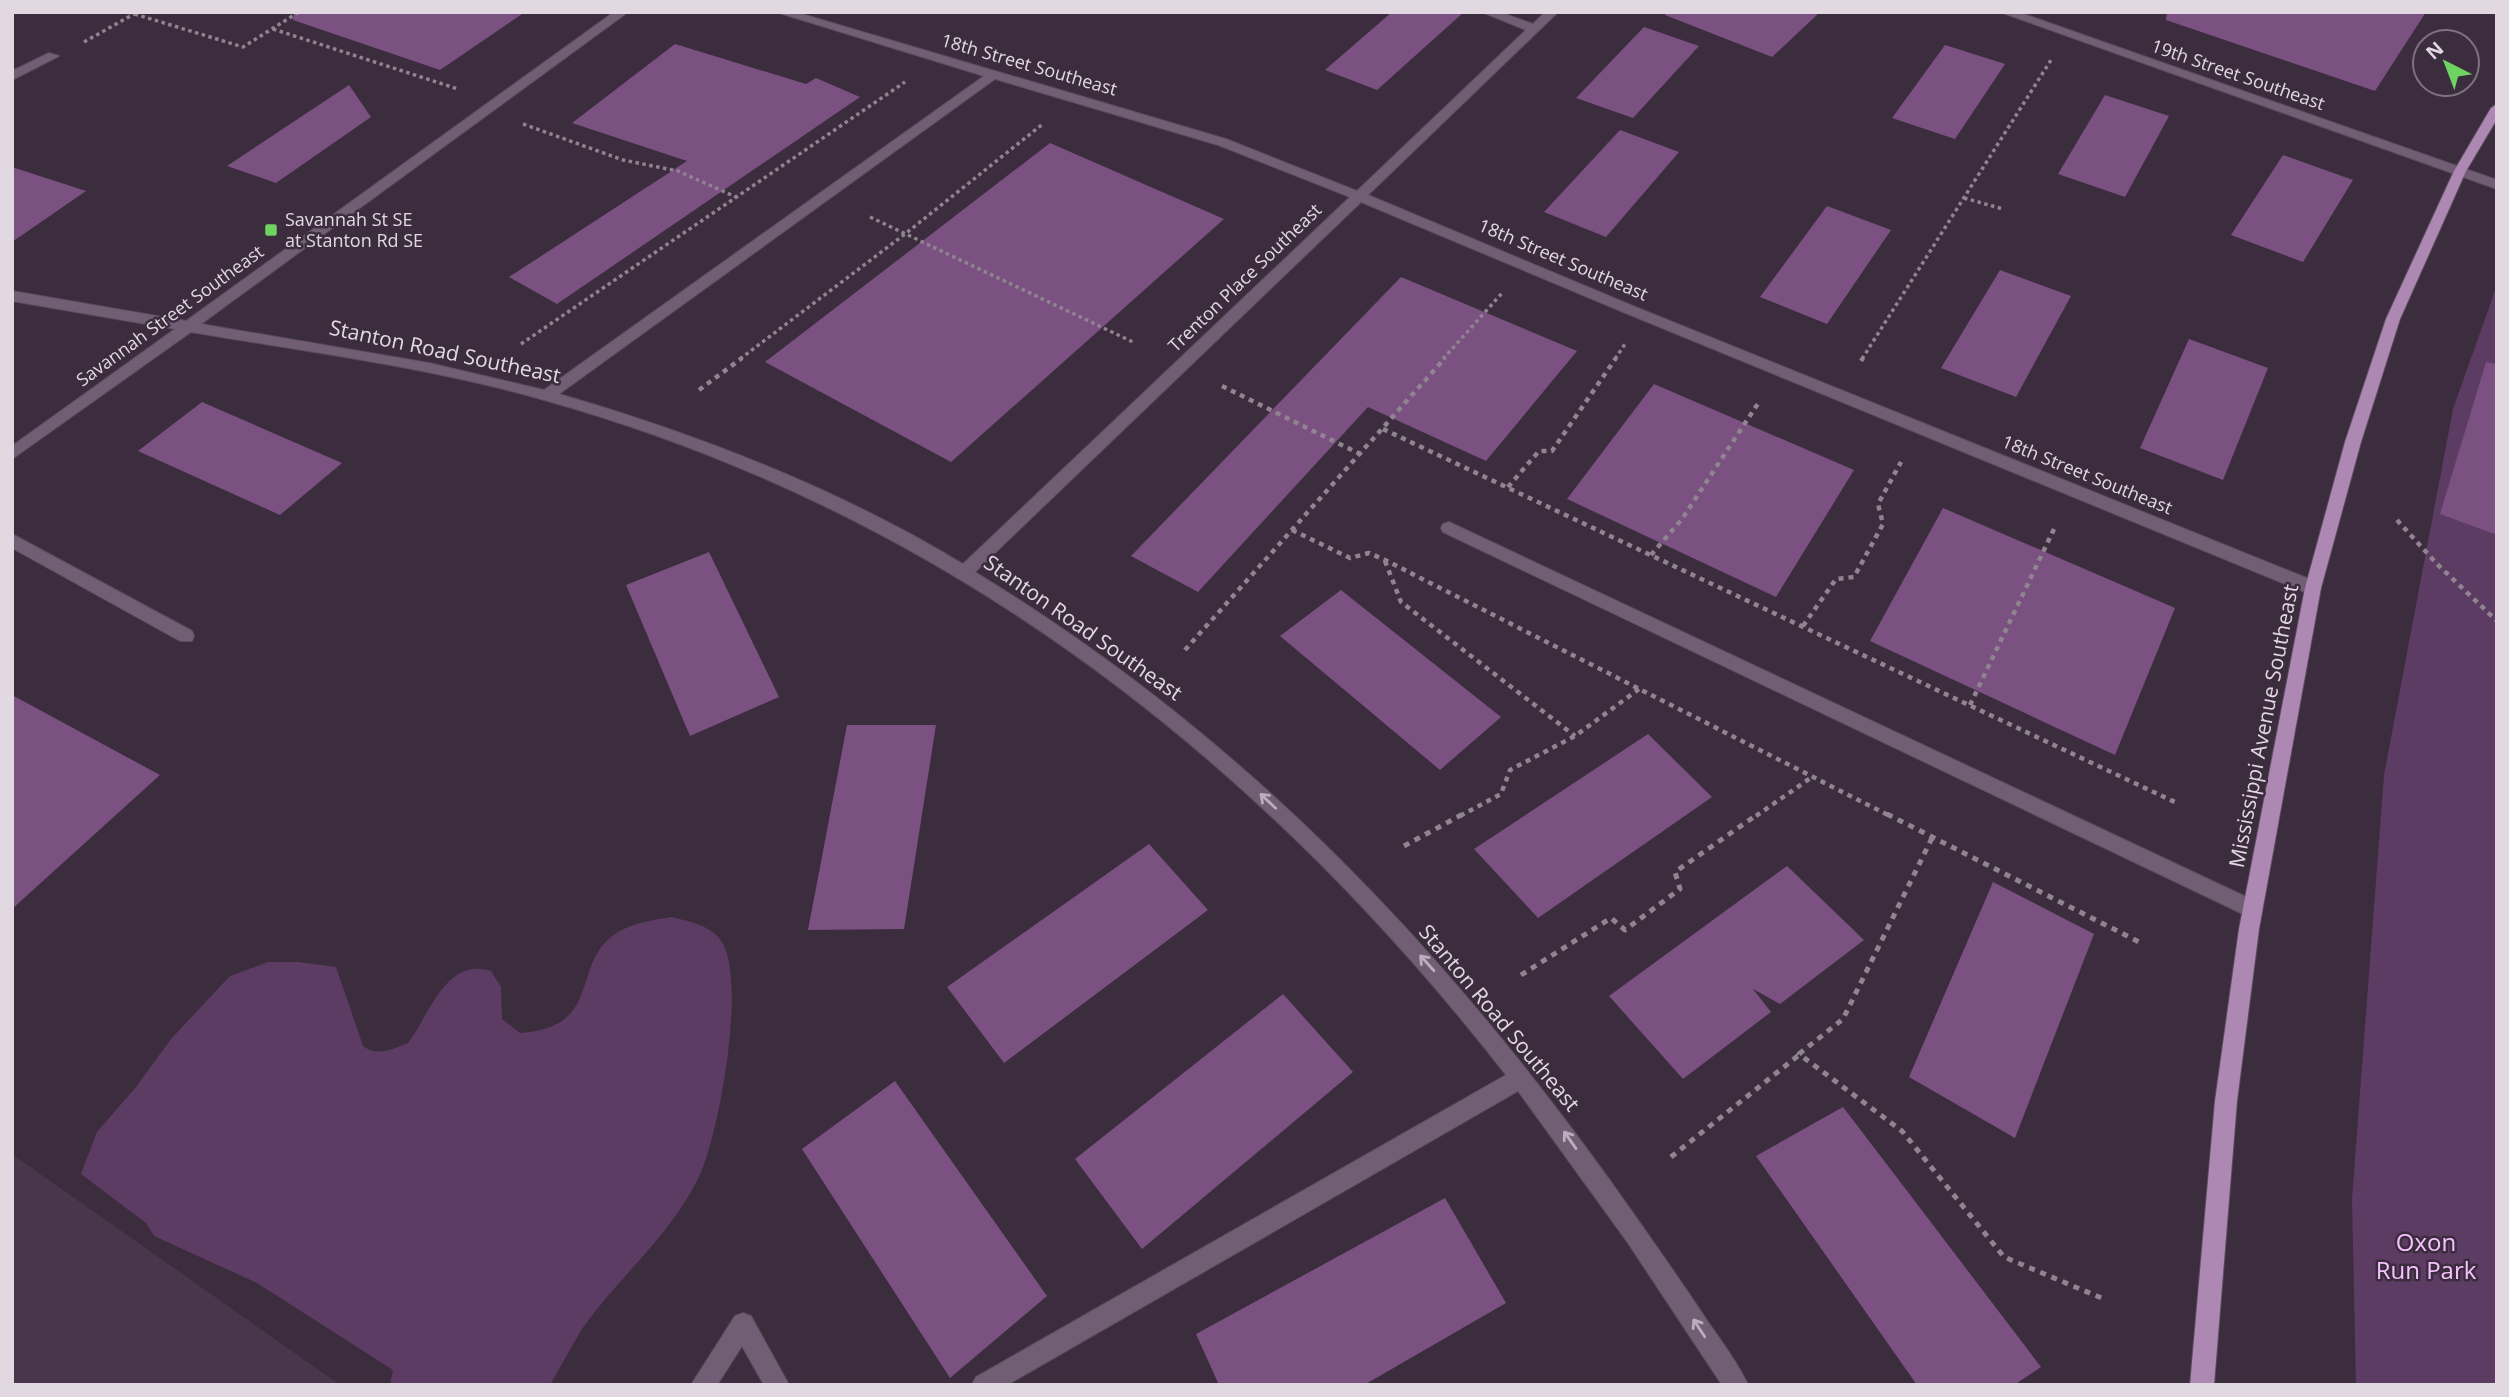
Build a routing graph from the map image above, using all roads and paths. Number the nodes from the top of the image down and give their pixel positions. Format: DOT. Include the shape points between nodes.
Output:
graph roads {
  1 [pos="128,12"];
  2 [pos="299,12"];
  3 [pos="622,12"];
  4 [pos="782,12"];
  5 [pos="1488,12"];
  6 [pos="1552,12"];
  7 [pos="2006,12"];
  8 [pos="137,13"];
  9 [pos="273,29"];
  10 [pos="1535,29"];
  11 [pos="53,56"];
  12 [pos="2054,57"];
  13 [pos="994,75"];
  14 [pos="12,76"];
  15 [pos="909,80"];
  16 [pos="463,90"];
  17 [pos="2497,108"];
  18 [pos="516,121"];
  19 [pos="1047,121"];
  20 [pos="2460,171"];
  21 [pos="2497,185"];
  22 [pos="1359,196"];
  23 [pos="736,197"];
  24 [pos="1964,198"];
  25 [pos="2003,209"];
  26 [pos="870,217"];
  27 [pos="905,234"];
  28 [pos="1503,292"];
  29 [pos="12,296"];
  30 [pos="188,326"];
  31 [pos="1135,343"];
  32 [pos="521,344"];
  33 [pos="1625,344"];
  34 [pos="1861,361"];
  35 [pos="1222,386"];
  36 [pos="699,390"];
  37 [pos="547,395"];
  38 [pos="1759,402"];
  39 [pos="1383,429"];
  40 [pos="12,454"];
  41 [pos="1360,454"];
  42 [pos="1901,462"];
  43 [pos="1508,487"];
  44 [pos="2398,520"];
  45 [pos="1449,527"];
  46 [pos="2055,527"];
  47 [pos="1292,530"];
  48 [pos="12,540"];
  49 [pos="1651,555"];
  50 [pos="1385,560"];
  51 [pos="965,572"];
  52 [pos="2313,588"];
  53 [pos="2497,621"];
  54 [pos="1802,626"];
  55 [pos="186,636"];
  56 [pos="1185,650"];
  57 [pos="1639,689"];
  58 [pos="1970,705"];
  59 [pos="1574,736"];
  60 [pos="1812,777"];
  61 [pos="2179,804"];
  62 [pos="1932,838"];
  63 [pos="1404,846"];
  64 [pos="2252,909"];
  65 [pos="2143,944"];
  66 [pos="1521,975"];
  67 [pos="1799,1055"];
  68 [pos="1521,1078"];
  69 [pos="1671,1157"];
  70 [pos="2104,1299"];
  71 [pos="703,1385"];
  72 [pos="777,1385"];
  73 [pos="984,1385"];
  74 [pos="1736,1385"];
  75 [pos="2202,1385"];
  1 -- 8 [label="path"];
  2 -- 9 [label="path"];
  3 -- 30 [label="street, Savannah Street Southeast"];
  4 -- 13 [label="street, 18th Street Southeast"];
  5 -- 10 [label="street"];
  6 -- 10 [label="street, Trenton Place Southeast"];
  7 -- 20 [label="street, 19th Street Southeast"];
  8 -- 9 [label="path" via="243,47"];
  8 -- 11 [label="path"];
  9 -- 16 [label="path"];
  10 -- 22 [label="street, Trenton Place Southeast"];
  11 -- 14 [label="street"];
  12 -- 24 [label="path"];
  13 -- 22 [label="street, 18th Street Southeast" via="1222,142"];
  13 -- 37 [label="street"];
  15 -- 23 [label="path"];
  17 -- 20 [label="main road, Mississippi Avenue Southeast"];
  18 -- 23 [label="path" via="623,160 678,171"];
  19 -- 27 [label="path"];
  20 -- 21 [label="street, 19th Street Southeast"];
  20 -- 52 [label="main road, Mississippi Avenue Southeast" via="2393,318"];
  22 -- 51 [label="street, Trenton Place Southeast"];
  22 -- 52 [label="street, 18th Street Southeast"];
  23 -- 32 [label="path"];
  24 -- 25 [label="path"];
  24 -- 34 [label="path"];
  26 -- 27 [label="path"];
  27 -- 31 [label="path"];
  27 -- 36 [label="path"];
  28 -- 39 [label="path"];
  29 -- 30 [label="street, Stanton Road Southeast"];
  30 -- 37 [label="street, Stanton Road Southeast" via="429,368"];
  30 -- 40 [label="street, Savannah Street Southeast"];
  33 -- 43 [label="path" via="1552,451 1539,451"];
  35 -- 41 [label="path"];
  37 -- 51 [label="street, Stanton Road Southeast" via="777,476 858,513"];
  38 -- 49 [label="path" via="1682,519"];
  39 -- 41 [label="path"];
  39 -- 43 [label="path"];
  41 -- 47 [label="path"];
  42 -- 54 [label="path" via="1878,504 1883,524 1854,578 1836,579"];
  43 -- 49 [label="path"];
  44 -- 53 [label="path"];
  45 -- 64 [label="street"];
  46 -- 58 [label="path"];
  47 -- 50 [label="path" via="1350,558 1369,552"];
  47 -- 56 [label="path"];
  48 -- 55 [label="street"];
  49 -- 54 [label="path"];
  50 -- 57 [label="path"];
  50 -- 59 [label="path" via="1401,602"];
  68 -- 51 [label="street, Stanton Road Southeast, one-way" via="1386,918 1238,774 1093,657"];
  52 -- 64 [label="main road, Mississippi Avenue Southeast"];
  54 -- 58 [label="path"];
  57 -- 59 [label="path"];
  57 -- 60 [label="path"];
  58 -- 61 [label="path"];
  59 -- 63 [label="path" via="1510,770 1502,793"];
  60 -- 62 [label="path"];
  60 -- 66 [label="path" via="1675,872 1680,889 1625,930 1611,918"];
  62 -- 65 [label="path"];
  62 -- 67 [label="path" via="1843,1019"];
  64 -- 75 [label="main road, Mississippi Avenue Southeast" via="2227,1101"];
  67 -- 69 [label="path"];
  67 -- 70 [label="path" via="1902,1131 2004,1257"];
  68 -- 73 [label="street"];
  74 -- 68 [label="street, Stanton Road Southeast, one-way" via="1650,1252"];
  71 -- 72 [label="street" via="743,1324"];
}
